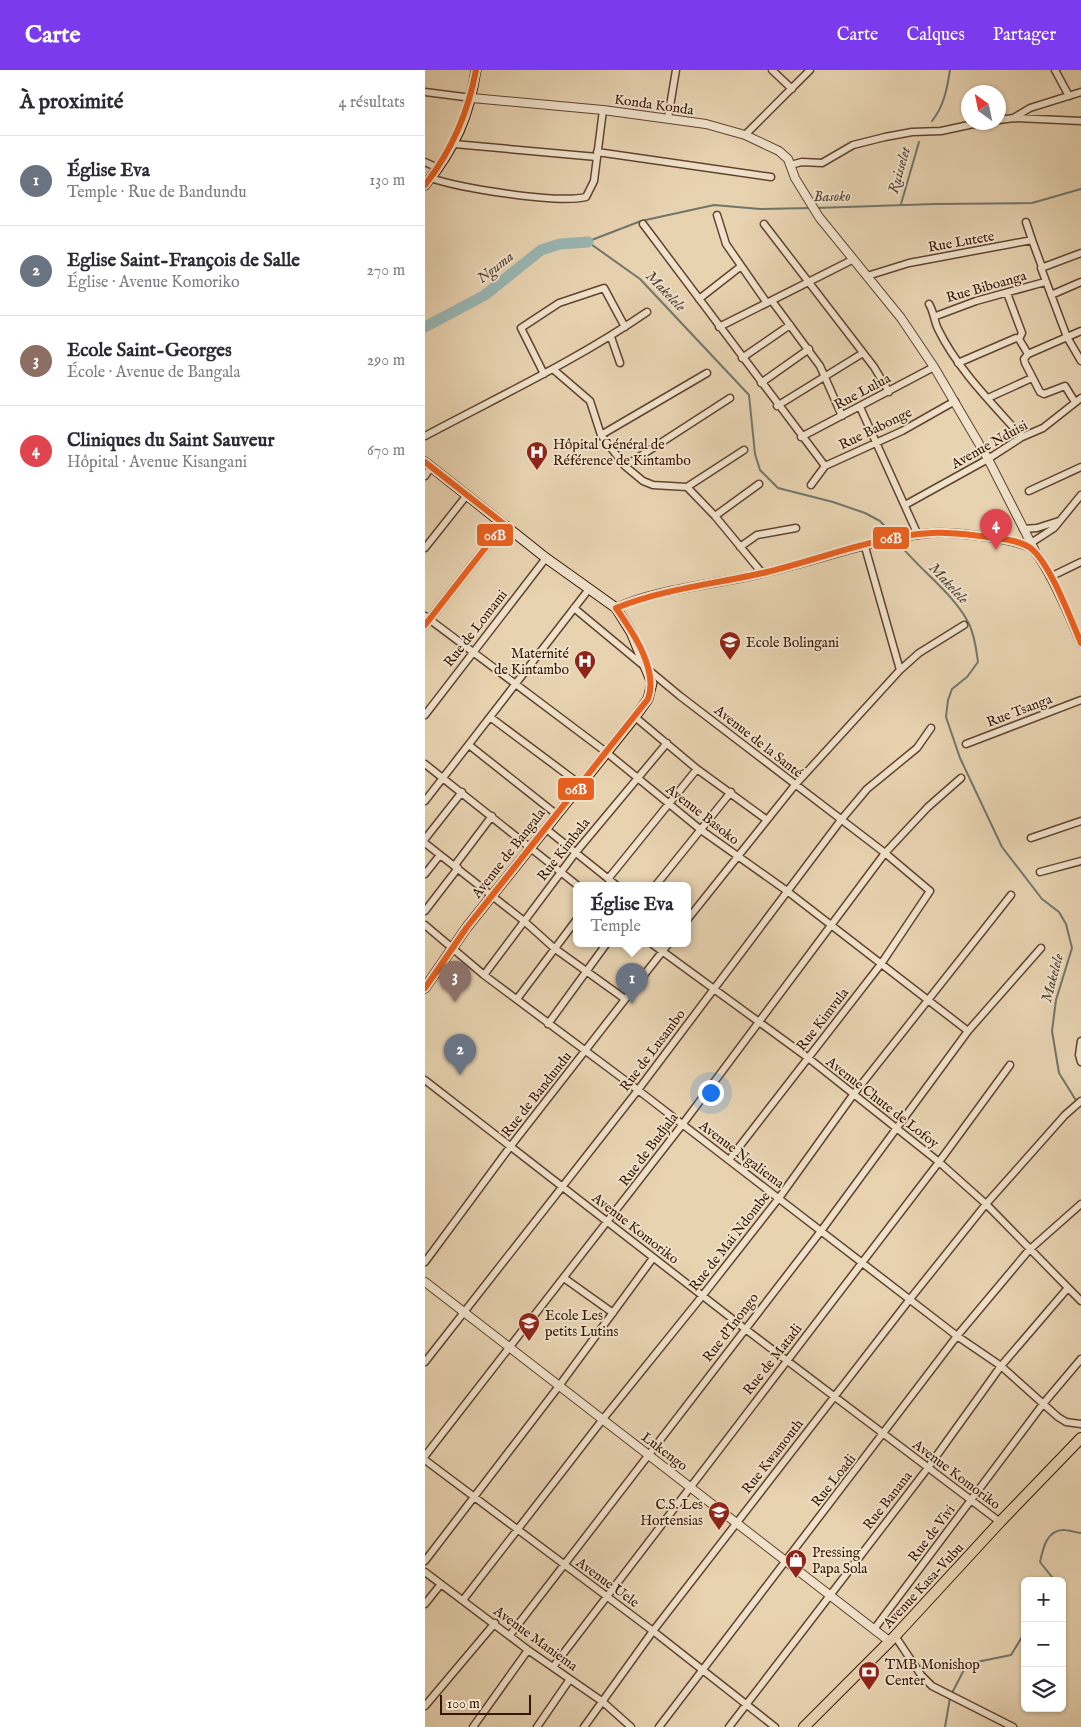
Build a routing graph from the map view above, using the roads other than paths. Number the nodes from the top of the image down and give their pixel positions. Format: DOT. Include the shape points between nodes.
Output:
graph roads {
  1 [pos="476,70"];
  2 [pos="676,70"];
  3 [pos="772,70"];
  4 [pos="810,70"];
  5 [pos="1055,70"];
  6 [pos="792,88"];
  7 [pos="425,92"];
  8 [pos="1081,92"];
  9 [pos="1069,96"];
  10 [pos="472,98"];
  11 [pos="603,110"];
  12 [pos="668,118"];
  13 [pos="1014,118"];
  14 [pos="1006,119"];
  15 [pos="1081,121"];
  16 [pos="961,127"];
  17 [pos="745,135"];
  18 [pos="454,144"];
  19 [pos="597,154"];
  20 [pos="425,162"];
  21 [pos="790,165"];
  22 [pos="438,168"];
  23 [pos="771,177"];
  24 [pos="431,178"];
  25 [pos="425,185"];
  26 [pos="717,215"];
  27 [pos="1026,222"];
  28 [pos="643,224"];
  29 [pos="764,224"];
  30 [pos="1032,240"];
  31 [pos="1081,253"];
  32 [pos="853,260"];
  33 [pos="740,267"];
  34 [pos="1041,267"];
  35 [pos="867,276"];
  36 [pos="1045,282"];
  37 [pos="1081,282"];
  38 [pos="808,283"];
  39 [pos="1007,293"];
  40 [pos="1051,295"];
  41 [pos="699,299"];
  42 [pos="769,302"];
  43 [pos="929,304"];
  44 [pos="647,312"];
  45 [pos="935,316"];
  46 [pos="790,325"];
  47 [pos="719,326"];
  48 [pos="625,328"];
  49 [pos="1081,331"];
  50 [pos="611,337"];
  51 [pos="1067,337"];
  52 [pos="1019,339"];
  53 [pos="809,350"];
  54 [pos="863,353"];
  55 [pos="1028,354"];
  56 [pos="742,358"];
  57 [pos="1081,361"];
  58 [pos="620,363"];
  59 [pos="958,363"];
  60 [pos="934,367"];
  61 [pos="553,370"];
  62 [pos="707,373"];
  63 [pos="544,374"];
  64 [pos="826,376"];
  65 [pos="1032,378"];
  66 [pos="761,383"];
  67 [pos="889,392"];
  68 [pos="730,398"];
  69 [pos="988,398"];
  70 [pos="1081,398"];
  71 [pos="955,402"];
  72 [pos="1075,402"];
  73 [pos="777,406"];
  74 [pos="860,407"];
  75 [pos="842,416"];
  76 [pos="601,435"];
  77 [pos="425,436"];
  78 [pos="801,437"];
  79 [pos="1022,437"];
  80 [pos="876,441"];
  81 [pos="743,450"];
  82 [pos="988,459"];
  83 [pos="428,465"];
  84 [pos="625,466"];
  85 [pos="825,466"];
  86 [pos="1081,467"];
  87 [pos="425,476"];
  88 [pos="759,484"];
  89 [pos="811,485"];
  90 [pos="687,486"];
  91 [pos="1029,490"];
  92 [pos="467,495"];
  93 [pos="1081,495"];
  94 [pos="905,505"];
  95 [pos="715,516"];
  96 [pos="1060,520"];
  97 [pos="504,524"];
  98 [pos="796,528"];
  99 [pos="1023,529"];
  100 [pos="918,535"];
  101 [pos="1031,543"];
  102 [pos="740,546"];
  103 [pos="865,547"];
  104 [pos="425,548"];
  105 [pos="1035,551"];
  106 [pos="546,558"];
  107 [pos="1081,562"];
  108 [pos="762,574"];
  109 [pos="1049,577"];
  110 [pos="589,589"];
  111 [pos="574,608"];
  112 [pos="616,608"];
  113 [pos="427,620"];
  114 [pos="964,625"];
  115 [pos="1081,643"];
  116 [pos="473,651"];
  117 [pos="648,670"];
  118 [pos="900,670"];
  119 [pos="515,684"];
  120 [pos="1081,700"];
  121 [pos="425,715"];
  122 [pos="490,717"];
  123 [pos="635,717"];
  124 [pos="931,728"];
  125 [pos="667,743"];
  126 [pos="966,744"];
  127 [pos="469,745"];
  128 [pos="606,752"];
  129 [pos="425,764"];
  130 [pos="697,769"];
  131 [pos="443,777"];
  132 [pos="638,778"];
  133 [pos="961,778"];
  134 [pos="581,785"];
  135 [pos="795,785"];
  136 [pos="462,792"];
  137 [pos="731,792"];
  138 [pos="425,800"];
  139 [pos="668,805"];
  140 [pos="556,814"];
  141 [pos="492,816"];
  142 [pos="767,820"];
  143 [pos="841,820"];
  144 [pos="1081,821"];
  145 [pos="545,828"];
  146 [pos="701,830"];
  147 [pos="1031,838"];
  148 [pos="425,839"];
  149 [pos="425,844"];
  150 [pos="531,847"];
  151 [pos="576,852"];
  152 [pos="885,853"];
  153 [pos="440,854"];
  154 [pos="738,856"];
  155 [pos="1081,861"];
  156 [pos="456,867"];
  157 [pos="561,871"];
  158 [pos="1040,872"];
  159 [pos="425,874"];
  160 [pos="608,879"];
  161 [pos="574,882"];
  162 [pos="612,882"];
  163 [pos="658,882"];
  164 [pos="787,890"];
  165 [pos="930,891"];
  166 [pos="1011,894"];
  167 [pos="492,896"];
  168 [pos="425,911"];
  169 [pos="691,915"];
  170 [pos="524,920"];
  171 [pos="573,924"];
  172 [pos="425,925"];
  173 [pos="831,926"];
  174 [pos="453,947"];
  175 [pos="604,947"];
  176 [pos="656,947"];
  177 [pos="666,947"];
  178 [pos="554,948"];
  179 [pos="1041,948"];
  180 [pos="662,951"];
  181 [pos="881,964"];
  182 [pos="586,971"];
  183 [pos="484,975"];
  184 [pos="427,982"];
  185 [pos="714,988"];
  186 [pos="517,999"];
  187 [pos="625,999"];
  188 [pos="927,1000"];
  189 [pos="758,1021"];
  190 [pos="548,1024"];
  191 [pos="968,1031"];
  192 [pos="1081,1041"];
  193 [pos="586,1051"];
  194 [pos="807,1058"];
  195 [pos="1081,1062"];
  196 [pos="1010,1065"];
  197 [pos="425,1080"];
  198 [pos="637,1090"];
  199 [pos="853,1095"];
  200 [pos="1081,1101"];
  201 [pos="682,1125"];
  202 [pos="898,1129"];
  203 [pos="510,1147"];
  204 [pos="729,1160"];
  205 [pos="939,1162"];
  206 [pos="562,1187"];
  207 [pos="779,1198"];
  208 [pos="986,1204"];
  209 [pos="1081,1204"];
  210 [pos="607,1222"];
  211 [pos="821,1231"];
  212 [pos="1029,1250"];
  213 [pos="653,1258"];
  214 [pos="425,1262"];
  215 [pos="862,1262"];
  216 [pos="563,1278"];
  217 [pos="425,1282"];
  218 [pos="1067,1288"];
  219 [pos="703,1295"];
  220 [pos="910,1299"];
  221 [pos="1081,1301"];
  222 [pos="465,1312"];
  223 [pos="613,1313"];
  224 [pos="744,1328"];
  225 [pos="957,1336"];
  226 [pos="509,1348"];
  227 [pos="1081,1358"];
  228 [pos="787,1360"];
  229 [pos="425,1362"];
  230 [pos="1001,1366"];
  231 [pos="559,1386"];
  232 [pos="835,1396"];
  233 [pos="1043,1404"];
  234 [pos="603,1419"];
  235 [pos="1081,1424"];
  236 [pos="883,1434"];
  237 [pos="1081,1438"];
  238 [pos="650,1455"];
  239 [pos="425,1458"];
  240 [pos="927,1468"];
  241 [pos="690,1486"];
  242 [pos="474,1497"];
  243 [pos="971,1500"];
  244 [pos="737,1522"];
  245 [pos="1000,1522"];
  246 [pos="519,1530"];
  247 [pos="425,1561"];
  248 [pos="785,1562"];
  249 [pos="563,1564"];
  250 [pos="425,1572"];
  251 [pos="441,1584"];
  252 [pos="830,1595"];
  253 [pos="606,1597"];
  254 [pos="463,1600"];
  255 [pos="425,1604"];
  256 [pos="495,1623"];
  257 [pos="875,1628"];
  258 [pos="653,1631"];
  259 [pos="510,1635"];
  260 [pos="892,1639"];
  261 [pos="528,1650"];
  262 [pos="553,1667"];
  263 [pos="701,1671"];
  264 [pos="571,1679"];
  265 [pos="603,1702"];
  266 [pos="746,1704"];
  267 [pos="425,1706"];
  268 [pos="473,1727"];
  269 [pos="537,1727"];
  270 [pos="584,1727"];
  271 [pos="631,1727"];
  272 [pos="659,1727"];
  273 [pos="729,1727"];
  274 [pos="775,1727"];
  275 [pos="804,1727"];
  276 [pos="1013,1727"];
  1 -- 10 [label="main road"];
  2 -- 12 [label="street"];
  3 -- 6 [label="street"];
  4 -- 6 [label="street"];
  5 -- 9 [label="street"];
  6 -- 17 [label="street"];
  7 -- 10 [label="street"];
  8 -- 9 [label="street"];
  9 -- 13 [label="street" via="1030,108"];
  10 -- 11 [label="street, Konda Konda"];
  10 -- 18 [label="main road"];
  11 -- 12 [label="street, Konda Konda"];
  11 -- 19 [label="street"];
  12 -- 17 [label="street, Konda Konda" via="712,125"];
  13 -- 14 [label="street"];
  13 -- 15 [label="street"];
  16 -- 21 [label="street" via="885,137 853,145 822,163"];
  17 -- 21 [label="street, Konda Konda" via="779,151"];
  18 -- 19 [label="street"];
  18 -- 22 [label="main road"];
  19 -- 23 [label="street"];
  19 -- 24 [label="street" via="590,194 582,198 457,186"];
  20 -- 22 [label="street"];
  21 -- 32 [label="street, Konda Konda" via="819,217"];
  22 -- 24 [label="main road"];
  24 -- 25 [label="main road"];
  26 -- 33 [label="street" via="726,244"];
  27 -- 30 [label="street"];
  28 -- 41 [label="street"];
  29 -- 38 [label="street"];
  30 -- 34 [label="street"];
  30 -- 35 [label="street, Rue Lutete" via="909,263"];
  31 -- 34 [label="street, Rue Biboanga"];
  32 -- 35 [label="street, Konda Konda"];
  32 -- 38 [label="street"];
  33 -- 41 [label="street"];
  33 -- 42 [label="street"];
  34 -- 36 [label="street"];
  35 -- 60 [label="street, Konda Konda"];
  36 -- 39 [label="street, Rue Biboanga"];
  36 -- 40 [label="street"];
  37 -- 40 [label="street"];
  38 -- 42 [label="street"];
  38 -- 54 [label="street"];
  39 -- 45 [label="street, Rue Biboanga"];
  39 -- 52 [label="street" via="1022,333"];
  40 -- 51 [label="street"];
  41 -- 47 [label="street"];
  42 -- 46 [label="street"];
  42 -- 47 [label="street"];
  43 -- 45 [label="street"];
  44 -- 48 [label="street"];
  45 -- 59 [label="street" via="938,330"];
  46 -- 53 [label="street"];
  46 -- 56 [label="street"];
  47 -- 56 [label="street"];
  48 -- 50 [label="street"];
  48 -- 63 [label="street" via="603,288 559,303 521,328"];
  49 -- 51 [label="street"];
  50 -- 58 [label="street"];
  50 -- 61 [label="street"];
  51 -- 55 [label="street"];
  51 -- 57 [label="street"];
  52 -- 55 [label="street"];
  52 -- 59 [label="street" via="1011,339"];
  53 -- 64 [label="street"];
  53 -- 66 [label="street"];
  54 -- 64 [label="street"];
  54 -- 67 [label="street"];
  55 -- 65 [label="street" via="1024,359"];
  56 -- 66 [label="street"];
  59 -- 69 [label="street"];
  60 -- 67 [label="street, Rue Lulua"];
  60 -- 71 [label="street, Konda Konda"];
  61 -- 63 [label="street"];
  61 -- 76 [label="street" via="590,401"];
  62 -- 76 [label="street"];
  63 -- 77 [label="street"];
  64 -- 73 [label="street"];
  64 -- 75 [label="street"];
  65 -- 69 [label="street"];
  65 -- 72 [label="street" via="1042,394 1065,386"];
  66 -- 73 [label="street"];
  67 -- 74 [label="street, Rue Lulua"];
  68 -- 84 [label="street"];
  69 -- 79 [label="street"];
  70 -- 72 [label="street, Avenue Nduisi"];
  71 -- 80 [label="street, Rue Babonge"];
  71 -- 82 [label="street, Konda Konda"];
  72 -- 79 [label="street, Avenue Nduisi" via="1043,428"];
  73 -- 78 [label="street"];
  74 -- 75 [label="street, Rue Lulua"];
  74 -- 80 [label="street"];
  75 -- 78 [label="street, Rue Lulua"];
  76 -- 84 [label="street"];
  78 -- 85 [label="street"];
  79 -- 82 [label="street, Avenue Nduisi"];
  80 -- 85 [label="street, Rue Babonge"];
  80 -- 94 [label="street"];
  81 -- 90 [label="street"];
  82 -- 94 [label="street, Avenue Nduisi"];
  82 -- 99 [label="street, Konda Konda"];
  83 -- 87 [label="street"];
  83 -- 92 [label="main road"];
  84 -- 90 [label="street" via="653,486"];
  85 -- 89 [label="street, Rue Babonge"];
  86 -- 91 [label="street"];
  88 -- 95 [label="street"];
  90 -- 95 [label="street"];
  92 -- 97 [label="main road"];
  92 -- 104 [label="street"];
  93 -- 96 [label="street"];
  94 -- 100 [label="street"];
  95 -- 102 [label="street"];
  96 -- 99 [label="street"];
  96 -- 101 [label="street"];
  97 -- 106 [label="main road"];
  97 -- 113 [label="street"];
  98 -- 102 [label="street" via="757,535"];
  99 -- 101 [label="street, Konda Konda"];
  100 -- 103 [label="street"];
  100 -- 105 [label="street" via="947,533 977,537 1019,543"];
  101 -- 105 [label="street, Konda Konda"];
  102 -- 108 [label="street"];
  103 -- 108 [label="street"];
  103 -- 118 [label="street"];
  105 -- 109 [label="street, Konda Konda"];
  106 -- 110 [label="main road"];
  106 -- 116 [label="street, Rue de Lomami"];
  107 -- 109 [label="street"];
  108 -- 112 [label="street" via="640,599"];
  109 -- 115 [label="street, Konda Konda"];
  110 -- 111 [label="street"];
  110 -- 112 [label="main road"];
  111 -- 117 [label="street, Avenue de la Santé"];
  111 -- 119 [label="street"];
  112 -- 117 [label="main road, Avenue de Bangala"];
  113 -- 116 [label="street, Avenue Basoko"];
  114 -- 118 [label="street" via="919,653"];
  116 -- 119 [label="street, Avenue Basoko"];
  116 -- 121 [label="street, Rue de Lomami"];
  117 -- 123 [label="main road, Avenue de Bangala" via="651,691"];
  117 -- 135 [label="street, Avenue de la Santé"];
  118 -- 135 [label="street"];
  119 -- 122 [label="street"];
  119 -- 128 [label="street, Avenue Basoko"];
  120 -- 126 [label="street, Rue Tsanga"];
  122 -- 127 [label="street"];
  122 -- 134 [label="street"];
  123 -- 125 [label="street"];
  123 -- 128 [label="main road, Avenue de Bangala"];
  124 -- 143 [label="street, Rue de Lusambo" via="917,748 872,784"];
  125 -- 130 [label="street"];
  125 -- 132 [label="street, Rue Kimbala"];
  127 -- 131 [label="street"];
  127 -- 140 [label="street"];
  128 -- 132 [label="street, Avenue Basoko"];
  128 -- 134 [label="main road, Avenue de Bangala"];
  129 -- 131 [label="street"];
  130 -- 137 [label="street"];
  130 -- 139 [label="street"];
  131 -- 136 [label="street"];
  131 -- 138 [label="street"];
  132 -- 139 [label="street, Avenue Basoko"];
  132 -- 151 [label="street, Rue Kimbala"];
  133 -- 152 [label="street, Rue de Budjala"];
  134 -- 140 [label="main road, Avenue de Bangala"];
  135 -- 142 [label="street"];
  135 -- 143 [label="street, Avenue de la Santé"];
  136 -- 141 [label="street"];
  136 -- 148 [label="street"];
  137 -- 142 [label="street"];
  137 -- 146 [label="street"];
  139 -- 146 [label="street, Avenue Basoko"];
  139 -- 160 [label="street"];
  140 -- 145 [label="main road, Avenue de Bangala"];
  141 -- 150 [label="street"];
  141 -- 156 [label="street"];
  142 -- 154 [label="street"];
  143 -- 152 [label="street, Avenue de la Santé"];
  143 -- 164 [label="street, Rue de Lusambo"];
  144 -- 147 [label="street"];
  145 -- 150 [label="main road, Avenue de Bangala"];
  145 -- 151 [label="street"];
  146 -- 154 [label="street, Avenue Basoko"];
  146 -- 163 [label="street"];
  149 -- 153 [label="street"];
  150 -- 157 [label="street"];
  150 -- 167 [label="main road, Avenue de Bangala"];
  151 -- 157 [label="street, Rue Kimbala"];
  151 -- 160 [label="street"];
  152 -- 165 [label="street, Avenue de la Santé"];
  152 -- 173 [label="street, Rue de Budjala"];
  153 -- 156 [label="street"];
  153 -- 159 [label="street"];
  154 -- 164 [label="street, Avenue Basoko"];
  154 -- 169 [label="street"];
  155 -- 158 [label="street"];
  156 -- 167 [label="street"];
  156 -- 168 [label="street"];
  157 -- 161 [label="street"];
  157 -- 170 [label="street, Rue Kimbala"];
  160 -- 162 [label="street"];
  164 -- 173 [label="street, Avenue Basoko"];
  164 -- 185 [label="street, Rue de Lusambo"];
  165 -- 181 [label="street, Rue Kimvula"];
  166 -- 188 [label="street, Rue de Mai Ndombe"];
  167 -- 170 [label="street"];
  167 -- 174 [label="main road, Avenue de Bangala"];
  170 -- 178 [label="street"];
  170 -- 183 [label="street, Rue Kimbala"];
  171 -- 178 [label="street"];
  172 -- 174 [label="street, Avenue Ngaliema"];
  173 -- 181 [label="street, Avenue Basoko"];
  173 -- 189 [label="street, Rue de Budjala"];
  174 -- 183 [label="street, Avenue Ngaliema"];
  174 -- 184 [label="main road, Avenue de Bangala"];
  175 -- 182 [label="street"];
  176 -- 180 [label="street, Avenue Chute de Lofoy"];
  177 -- 180 [label="street, Rue de Bandundu"];
  178 -- 182 [label="street"];
  178 -- 186 [label="street"];
  179 -- 191 [label="street, Rue d'Inongo"];
  180 -- 185 [label="street, Avenue Chute de Lofoy"];
  180 -- 187 [label="street, Rue de Bandundu"];
  181 -- 188 [label="street, Avenue Basoko"];
  181 -- 194 [label="street, Rue Kimvula"];
  182 -- 187 [label="street"];
  182 -- 190 [label="street"];
  183 -- 186 [label="street, Avenue Ngaliema"];
  185 -- 189 [label="street, Avenue Chute de Lofoy"];
  185 -- 198 [label="street, Rue de Lusambo"];
  186 -- 190 [label="street, Avenue Ngaliema"];
  187 -- 193 [label="street, Rue de Bandundu"];
  188 -- 191 [label="street, Avenue Basoko"];
  188 -- 199 [label="street, Rue de Mai Ndombe"];
  189 -- 194 [label="street, Avenue Chute de Lofoy"];
  189 -- 201 [label="street, Rue de Budjala"];
  190 -- 193 [label="street, Avenue Ngaliema"];
  191 -- 202 [label="street, Rue d'Inongo"];
  192 -- 195 [label="street"];
  193 -- 198 [label="street, Avenue Ngaliema"];
  193 -- 203 [label="street, Rue de Bandundu"];
  194 -- 199 [label="street, Avenue Chute de Lofoy"];
  194 -- 204 [label="street, Rue Kimvula"];
  196 -- 205 [label="street, Rue de Matadi"];
  197 -- 203 [label="street, Avenue Komoriko"];
  198 -- 201 [label="street, Avenue Ngaliema"];
  198 -- 206 [label="street, Rue de Lusambo"];
  199 -- 202 [label="street, Avenue Chute de Lofoy"];
  199 -- 207 [label="street, Rue de Mai Ndombe"];
  200 -- 208 [label="street, Rue Kwamouth"];
  201 -- 204 [label="street, Avenue Ngaliema"];
  201 -- 210 [label="street, Rue de Budjala"];
  202 -- 205 [label="street, Avenue Chute de Lofoy"];
  202 -- 211 [label="street, Rue d'Inongo"];
  203 -- 206 [label="street, Avenue Komoriko"];
  203 -- 214 [label="street, Rue de Bandundu"];
  204 -- 207 [label="street, Avenue Ngaliema"];
  205 -- 208 [label="street, Avenue Chute de Lofoy"];
  205 -- 215 [label="street, Rue de Matadi"];
  206 -- 210 [label="street, Avenue Komoriko"];
  206 -- 222 [label="street, Rue de Lusambo"];
  207 -- 211 [label="street, Avenue Ngaliema"];
  207 -- 219 [label="street, Rue de Mai Ndombe"];
  208 -- 212 [label="street, Avenue Chute de Lofoy"];
  208 -- 220 [label="street, Rue Kwamouth"];
  209 -- 212 [label="street, Rue Loadi"];
  210 -- 213 [label="street, Avenue Komoriko"];
  210 -- 216 [label="street, Rue de Budjala"];
  211 -- 215 [label="street, Avenue Ngaliema"];
  211 -- 224 [label="street, Rue d'Inongo"];
  212 -- 218 [label="street, Avenue Chute de Lofoy"];
  212 -- 225 [label="street, Rue Loadi"];
  213 -- 219 [label="street, Avenue Komoriko"];
  213 -- 223 [label="street"];
  215 -- 220 [label="street, Avenue Ngaliema"];
  215 -- 228 [label="street, Rue de Matadi"];
  216 -- 223 [label="street"];
  216 -- 226 [label="street, Rue de Budjala"];
  217 -- 222 [label="street, Lukengo"];
  218 -- 221 [label="street, Avenue Chute de Lofoy"];
  218 -- 230 [label="street, Rue Banana"];
  219 -- 224 [label="street, Avenue Komoriko"];
  219 -- 234 [label="street, Rue de Mai Ndombe"];
  220 -- 225 [label="street, Avenue Ngaliema"];
  220 -- 232 [label="street, Rue Kwamouth"];
  222 -- 226 [label="street, Lukengo"];
  222 -- 229 [label="street, Rue de Lusambo"];
  223 -- 231 [label="street"];
  224 -- 228 [label="street, Avenue Komoriko"];
  224 -- 238 [label="street, Rue d'Inongo"];
  225 -- 230 [label="street, Avenue Ngaliema"];
  225 -- 236 [label="street, Rue Loadi"];
  226 -- 231 [label="street, Lukengo"];
  226 -- 239 [label="street, Rue de Budjala"];
  227 -- 233 [label="street"];
  228 -- 232 [label="street, Avenue Komoriko"];
  228 -- 241 [label="street, Rue de Matadi"];
  230 -- 233 [label="street, Avenue Ngaliema"];
  230 -- 240 [label="street, Rue Banana"];
  231 -- 234 [label="street, Lukengo"];
  231 -- 242 [label="street"];
  232 -- 236 [label="street, Avenue Komoriko"];
  232 -- 244 [label="street, Rue Kwamouth"];
  233 -- 235 [label="street, Avenue Ngaliema" via="1066,1422"];
  233 -- 243 [label="street, Rue de Vivi"];
  234 -- 238 [label="street, Lukengo"];
  234 -- 246 [label="street, Rue de Mai Ndombe"];
  236 -- 240 [label="street, Avenue Komoriko"];
  236 -- 248 [label="street, Rue Loadi"];
  237 -- 245 [label="main road, Avenue Kasa-Vubu"];
  238 -- 241 [label="street, Lukengo"];
  238 -- 249 [label="street, Rue d'Inongo"];
  239 -- 242 [label="street, Avenue Uele"];
  240 -- 243 [label="street, Avenue Komoriko"];
  240 -- 252 [label="street, Rue Banana"];
  241 -- 244 [label="street, Lukengo"];
  241 -- 253 [label="street, Rue de Matadi"];
  242 -- 246 [label="street, Avenue Uele"];
  242 -- 247 [label="street"];
  243 -- 245 [label="street, Avenue Komoriko"];
  243 -- 257 [label="street, Rue de Vivi"];
  244 -- 248 [label="street, Lukengo"];
  244 -- 258 [label="street, Rue Kwamouth"];
  245 -- 260 [label="main road, Avenue Kasa-Vubu"];
  246 -- 249 [label="street, Avenue Uele"];
  246 -- 254 [label="street, Rue de Mai Ndombe"];
  248 -- 252 [label="street, Lukengo"];
  248 -- 263 [label="street, Rue Loadi"];
  249 -- 253 [label="street, Avenue Uele"];
  249 -- 259 [label="street, Rue d'Inongo"];
  250 -- 251 [label="street, Avenue Maniema"];
  251 -- 254 [label="street, Avenue Maniema"];
  251 -- 255 [label="street"];
  252 -- 257 [label="street, Lukengo"];
  252 -- 266 [label="street, Rue Banana"];
  253 -- 258 [label="street, Avenue Uele"];
  253 -- 262 [label="street, Rue de Matadi"];
  254 -- 256 [label="street, Avenue Maniema"];
  256 -- 259 [label="street, Avenue Maniema"];
  256 -- 267 [label="street"];
  257 -- 260 [label="street, Lukengo"];
  258 -- 263 [label="street, Avenue Uele"];
  258 -- 265 [label="street, Rue Kwamouth"];
  259 -- 261 [label="street, Avenue Maniema"];
  260 -- 275 [label="main road, Avenue Kasa-Vubu"];
  260 -- 276 [label="street" via="926,1682 961,1703"];
  261 -- 262 [label="street, Avenue Maniema"];
  261 -- 268 [label="street"];
  262 -- 264 [label="street, Avenue Maniema"];
  263 -- 266 [label="street, Avenue Uele"];
  263 -- 272 [label="street, Rue Loadi"];
  264 -- 265 [label="street, Avenue Maniema"];
  264 -- 269 [label="street"];
  265 -- 270 [label="street, Rue Kwamouth"];
  265 -- 271 [label="street, Avenue Maniema"];
  266 -- 273 [label="street, Rue Banana"];
  266 -- 274 [label="street, Avenue Uele"];
}
